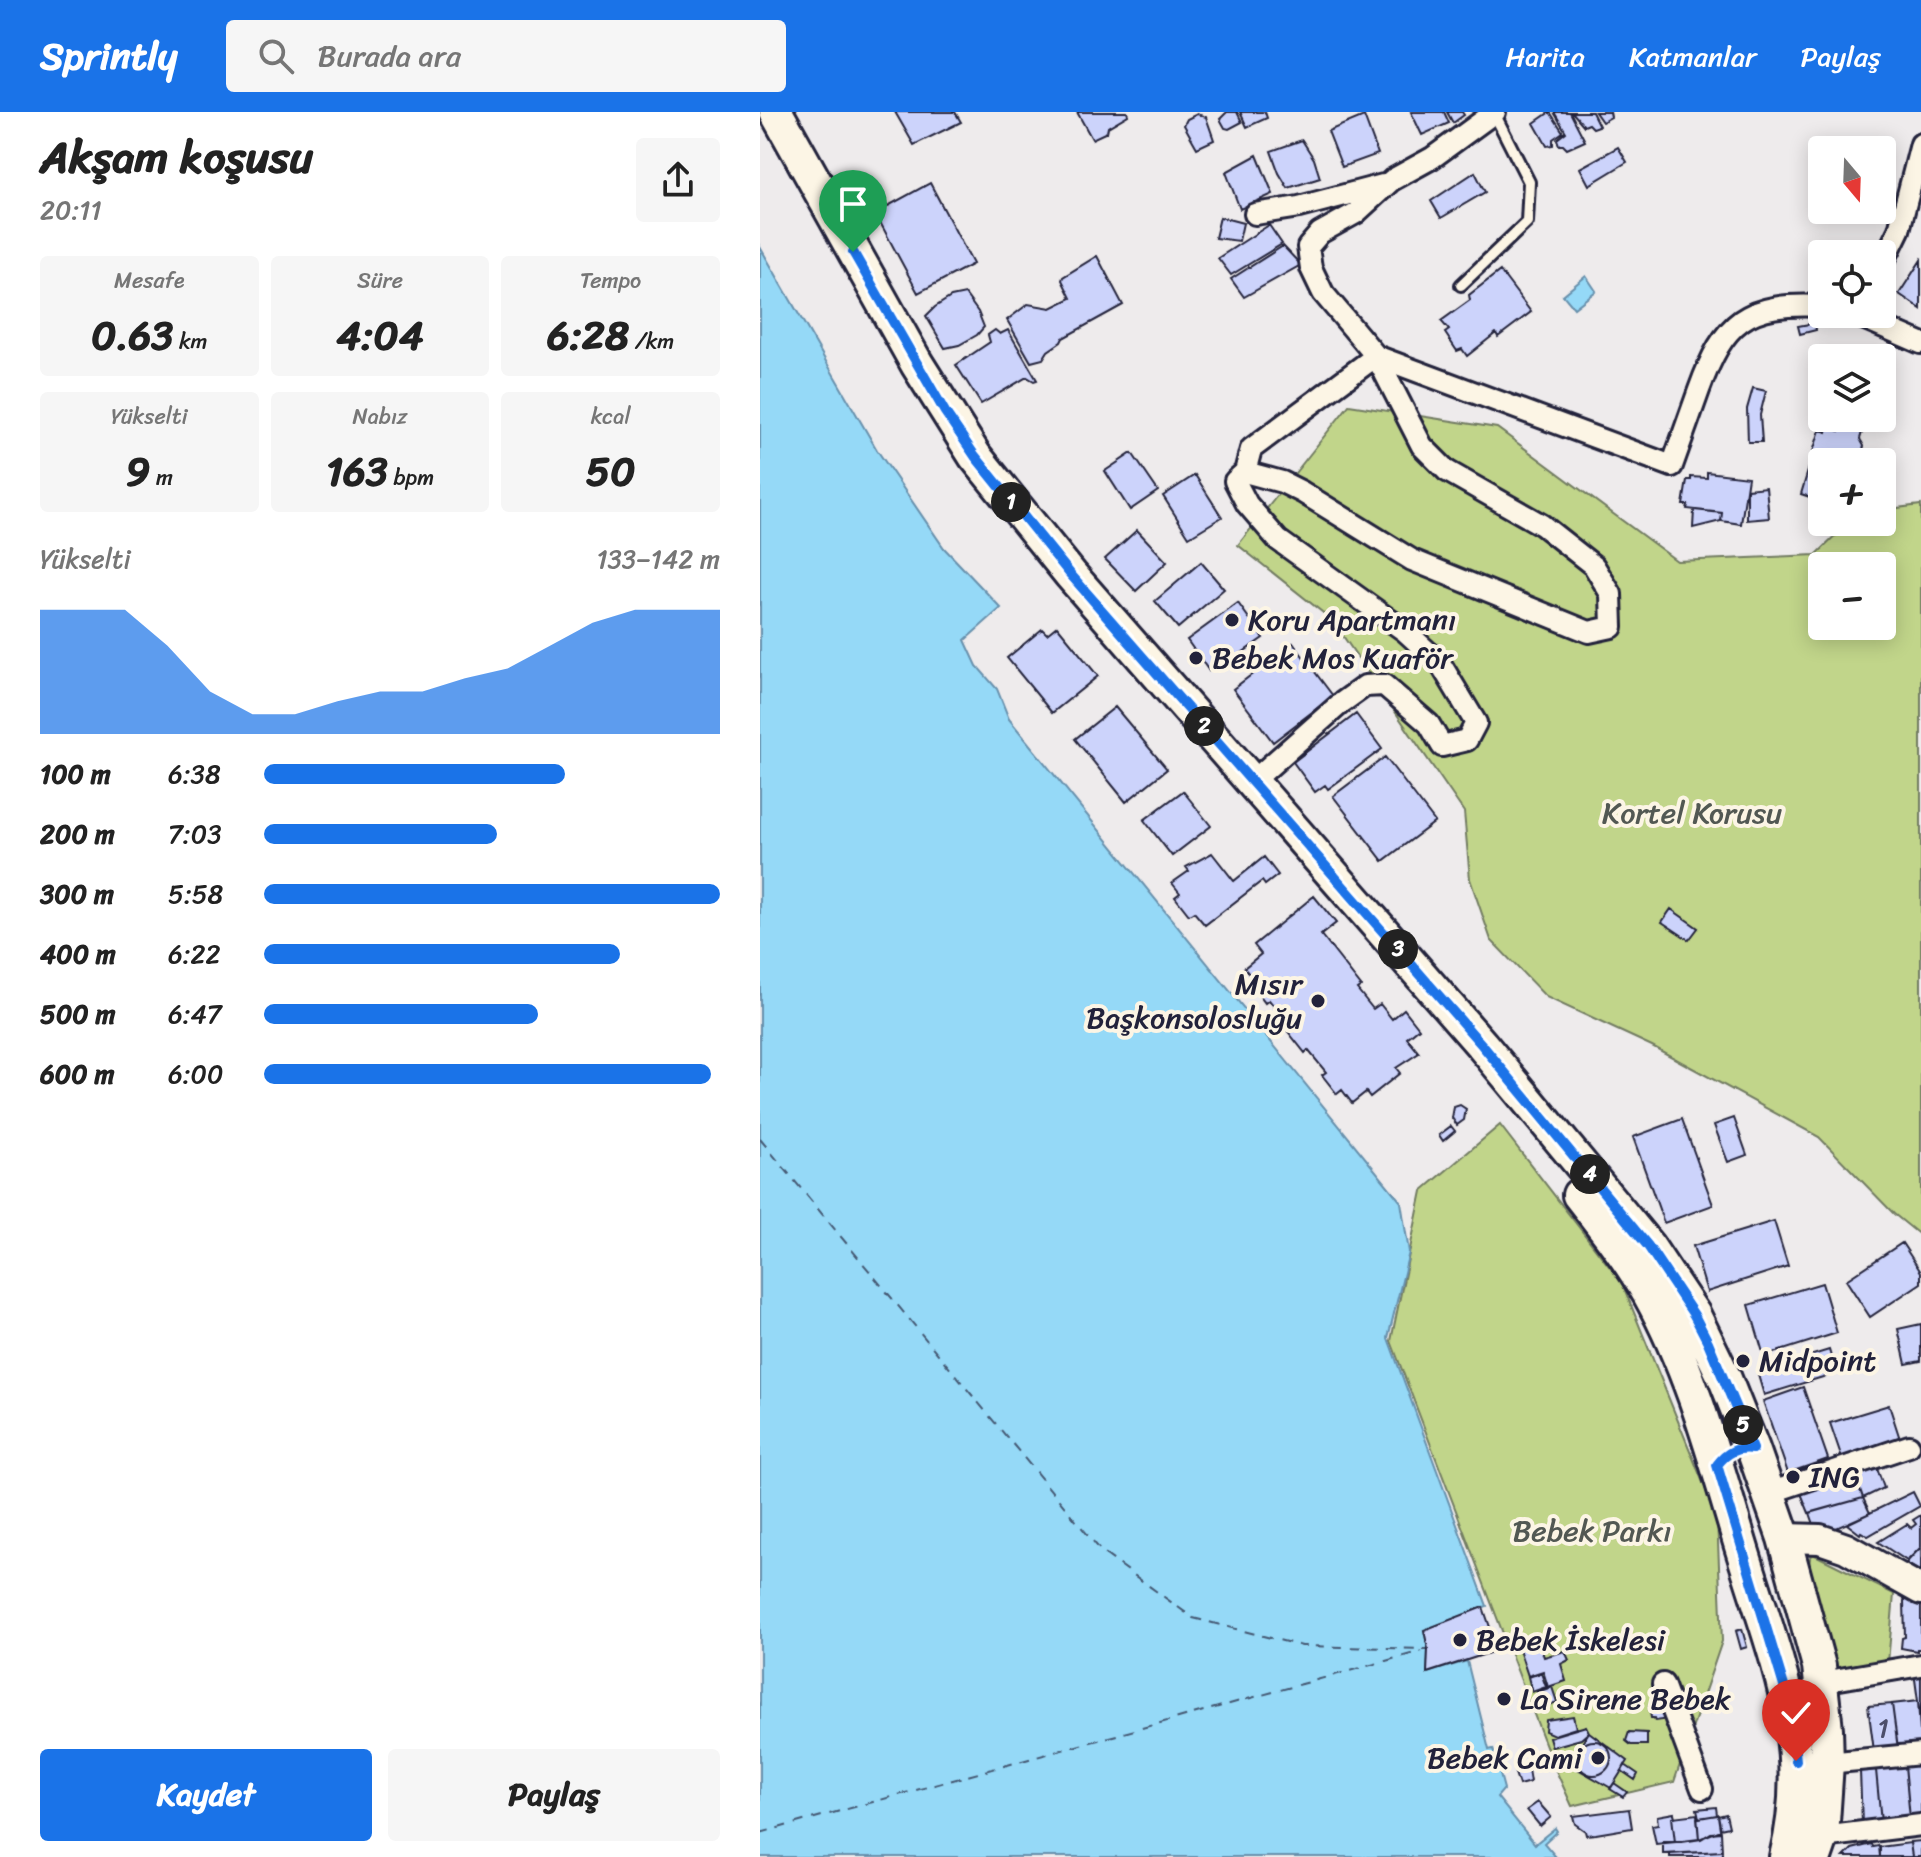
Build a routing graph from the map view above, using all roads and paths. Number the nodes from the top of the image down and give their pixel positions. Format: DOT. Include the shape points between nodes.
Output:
graph roads {
  1 [pos="776,112"];
  2 [pos="1494,112"];
  3 [pos="760,127"];
  4 [pos="1921,144"];
  5 [pos="1392,180"];
  6 [pos="1255,214"];
  7 [pos="1894,240"];
  8 [pos="1461,285"];
  9 [pos="1808,307"];
  10 [pos="1888,328"];
  11 [pos="1921,343"];
  12 [pos="1376,356"];
  13 [pos="1245,472"];
  14 [pos="1253,781"];
  15 [pos="1909,1446"];
  16 [pos="1753,1449"];
  17 [pos="1717,1465"];
  18 [pos="1769,1493"];
  19 [pos="1784,1538"];
  20 [pos="1743,1551"];
  21 [pos="1921,1590"];
  22 [pos="1921,1665"];
  23 [pos="1820,1674"];
  24 [pos="1782,1676"];
  25 [pos="1663,1684"];
  26 [pos="1921,1754"];
  27 [pos="1812,1762"];
  28 [pos="1702,1789"];
  29 [pos="1921,1825"];
  30 [pos="1819,1847"];
  31 [pos="1786,1857"];
  1 -- 14 [label="main road" via="917,364 975,456 1071,575"];
  2 -- 5 [label="street"];
  2 -- 8 [label="lane" via="1529,182 1527,222"];
  3 -- 17 [label="main road" via="950,459 1068,604 1426,1012 1603,1225 1665,1326"];
  4 -- 7 [label="street"];
  5 -- 6 [label="street" via="1378,188"];
  5 -- 12 [label="street" via="1308,247 1323,293"];
  9 -- 12 [label="street" via="1773,308 1727,332 1713,352 1672,466"];
  10 -- 11 [label="street"];
  12 -- 13 [label="street" via="1251,449"];
  12 -- 13 [label="street" via="1422,446 1447,471 1542,525 1594,566 1611,594 1612,627 1589,632 1412,560 1282,482"];
  13 -- 14 [label="street" via="1235,481 1278,540 1405,631 1440,663 1476,723 1467,740 1442,746 1429,724 1384,685 1365,686"];
  14 -- 16 [label="main road" via="1648,1246 1708,1342"];
  15 -- 18 [label="street"];
  16 -- 17 [label="main road" via="1735,1450"];
  16 -- 18 [label="main road"];
  17 -- 20 [label="main road"];
  18 -- 19 [label="main road"];
  19 -- 20 [label="main road"];
  19 -- 21 [label="street" via="1820,1539 1846,1548"];
  19 -- 23 [label="main road"];
  20 -- 24 [label="main road"];
  22 -- 23 [label="street"];
  23 -- 24 [label="main road" via="1793,1682"];
  23 -- 27 [label="main road"];
  24 -- 27 [label="main road"];
  25 -- 28 [label="street"];
  26 -- 27 [label="street"];
  27 -- 30 [label="main road"];
  27 -- 31 [label="main road" via="1794,1811"];
  29 -- 30 [label="street"];
}
